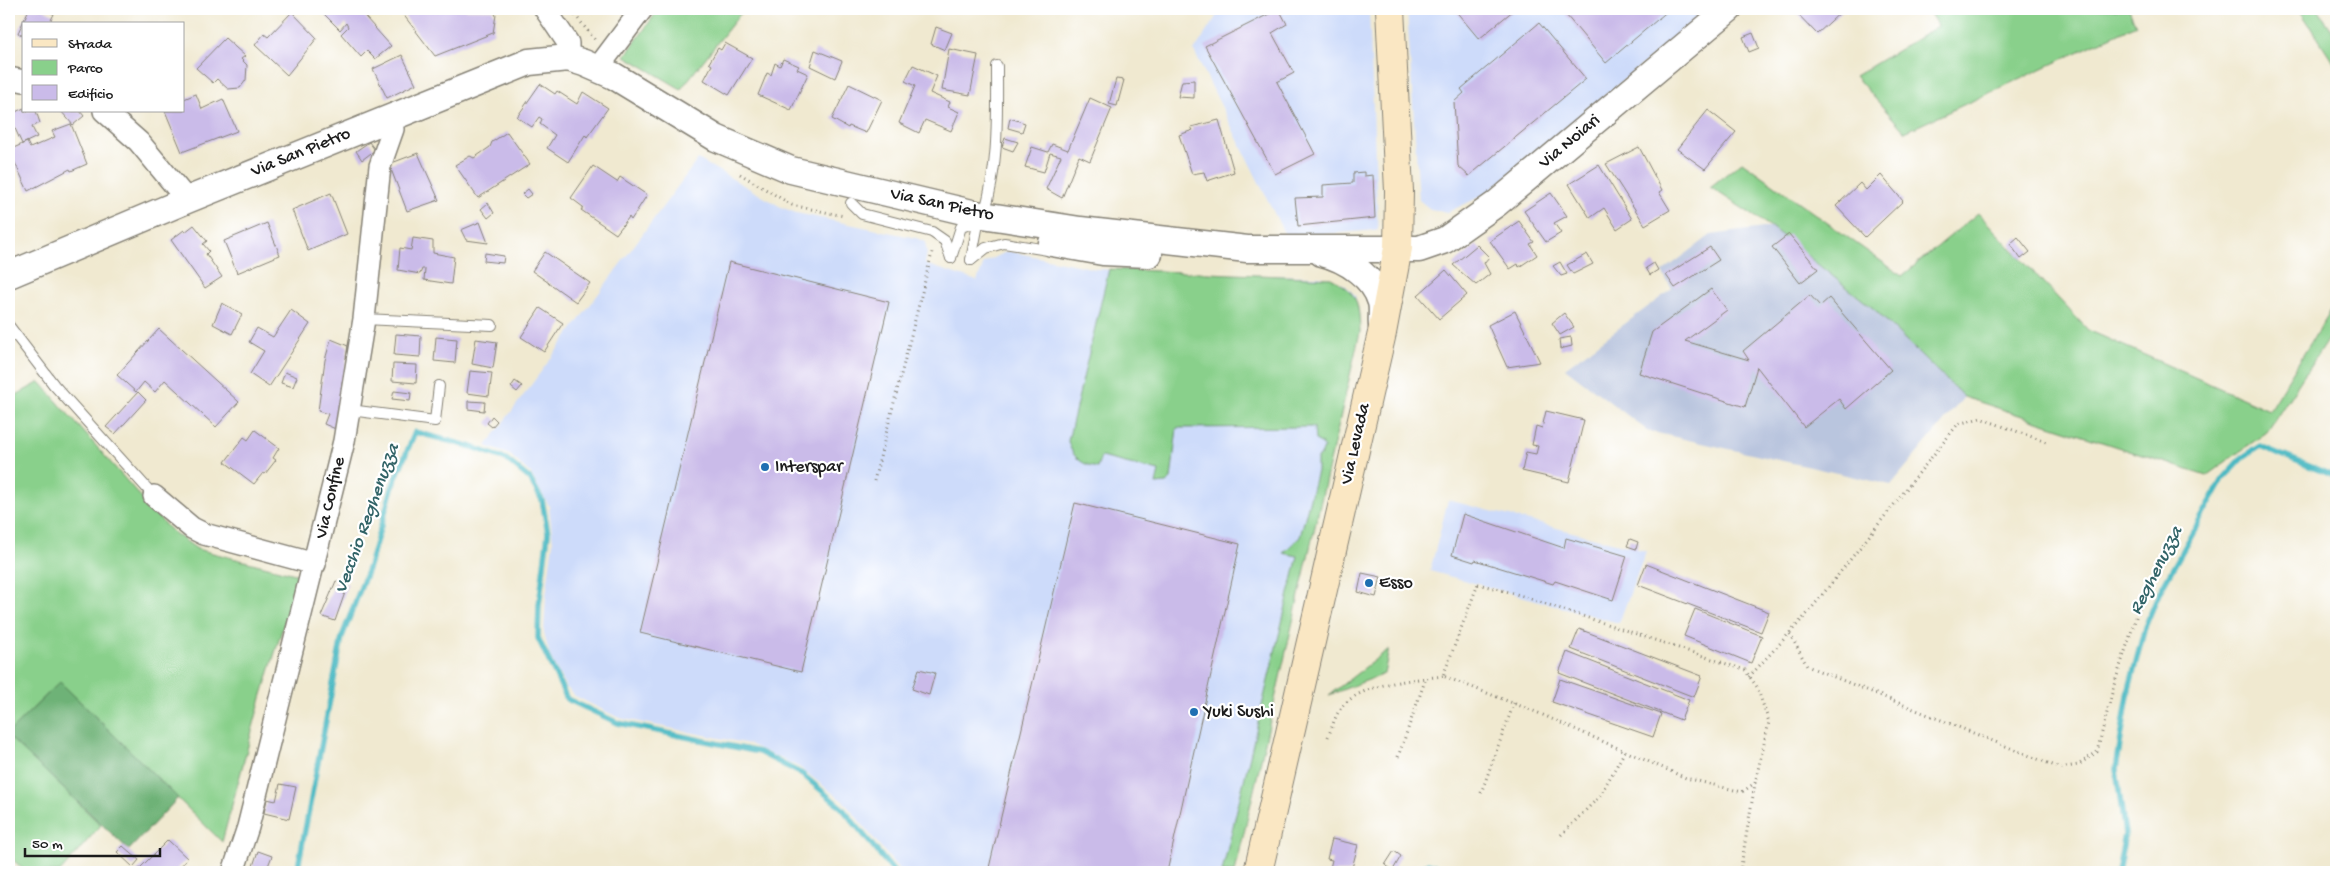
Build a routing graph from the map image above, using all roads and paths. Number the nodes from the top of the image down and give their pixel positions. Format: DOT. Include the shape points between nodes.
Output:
graph roads {
  1 [pos="545,9"];
  2 [pos="642,9"];
  3 [pos="1390,9"];
  4 [pos="1729,9"];
  5 [pos="568,58"];
  6 [pos="997,66"];
  7 [pos="597,69"];
  8 [pos="9,78"];
  9 [pos="22,81"];
  10 [pos="105,112"];
  11 [pos="388,118"];
  12 [pos="736,171"];
  13 [pos="187,200"];
  14 [pos="858,204"];
  15 [pos="973,223"];
  16 [pos="934,246"];
  17 [pos="1247,248"];
  18 [pos="1398,248"];
  19 [pos="1312,250"];
  20 [pos="1103,252"];
  21 [pos="932,254"];
  22 [pos="946,258"];
  23 [pos="9,275"];
  24 [pos="364,319"];
  25 [pos="492,325"];
  26 [pos="9,326"];
  27 [pos="1382,333"];
  28 [pos="439,386"];
  29 [pos="350,410"];
  30 [pos="2046,442"];
  31 [pos="874,481"];
  32 [pos="154,496"];
  33 [pos="315,564"];
  34 [pos="2145,590"];
  35 [pos="1790,634"];
  36 [pos="1443,676"];
  37 [pos="1750,677"];
  38 [pos="1426,678"];
  39 [pos="1514,703"];
  40 [pos="1328,736"];
  41 [pos="1625,751"];
  42 [pos="1398,757"];
  43 [pos="1755,783"];
  44 [pos="1481,793"];
  45 [pos="1561,835"];
  46 [pos="233,872"];
  47 [pos="1258,872"];
  48 [pos="1740,872"];
  1 -- 5 [label="street" via="568,43"];
  2 -- 7 [label="street"];
  3 -- 18 [label="main road, Via Levada" via="1399,191"];
  4 -- 18 [label="street, Via Noiari" via="1466,227 1445,240 1419,249"];
  5 -- 7 [label="street, Via San Pietro"];
  5 -- 11 [label="street, Via San Pietro" via="529,62"];
  6 -- 15 [label="lane" via="997,139 990,193"];
  7 -- 14 [label="street, Via San Pietro" via="614,76 789,185"];
  8 -- 9 [label="street"];
  10 -- 13 [label="street" via="139,142"];
  11 -- 13 [label="street, Via San Pietro"];
  11 -- 24 [label="street, Via Confine" via="393,129 380,166"];
  12 -- 14 [label="path" via="792,205"];
  13 -- 23 [label="street, Via San Pietro"];
  14 -- 15 [label="street, Via San Pietro"];
  14 -- 22 [label="lane" via="862,214 932,232 945,241"];
  15 -- 17 [label="street, Via San Pietro" via="1080,230"];
  15 -- 20 [label="street"];
  15 -- 20 [label="lane" via="971,260 986,248 1004,243 1090,257"];
  15 -- 22 [label="lane"];
  16 -- 21 [label="path"];
  17 -- 19 [label="street, Via San Pietro"];
  17 -- 20 [label="street" via="1187,255"];
  18 -- 19 [label="street, Via San Pietro"];
  18 -- 27 [label="main road, Via Levada"];
  19 -- 27 [label="street, Via San Pietro" via="1348,263 1374,288 1381,302"];
  21 -- 22 [label="path"];
  21 -- 31 [label="path"];
  24 -- 25 [label="lane"];
  24 -- 29 [label="street, Via Confine"];
  26 -- 32 [label="lane" via="54,385"];
  27 -- 47 [label="main road, Via Levada"];
  28 -- 29 [label="lane" via="435,421"];
  29 -- 33 [label="street, Via Confine"];
  30 -- 35 [label="path" via="1980,418 1958,424"];
  32 -- 33 [label="street" via="204,534"];
  33 -- 46 [label="street, Via Confine" via="248,827"];
  34 -- 35 [label="path" via="2114,685 2097,752 2078,765 2060,768 1807,666"];
  35 -- 37 [label="path"];
  36 -- 37 [label="path" via="1478,584 1745,670"];
  36 -- 38 [label="path"];
  36 -- 39 [label="path"];
  37 -- 43 [label="path" via="1757,687 1769,722"];
  38 -- 40 [label="path" via="1366,690 1351,698 1339,711"];
  38 -- 42 [label="path"];
  39 -- 41 [label="path"];
  39 -- 44 [label="path"];
  41 -- 43 [label="path" via="1686,778 1742,792"];
  41 -- 45 [label="path" via="1599,797"];
  43 -- 48 [label="path"];
}
